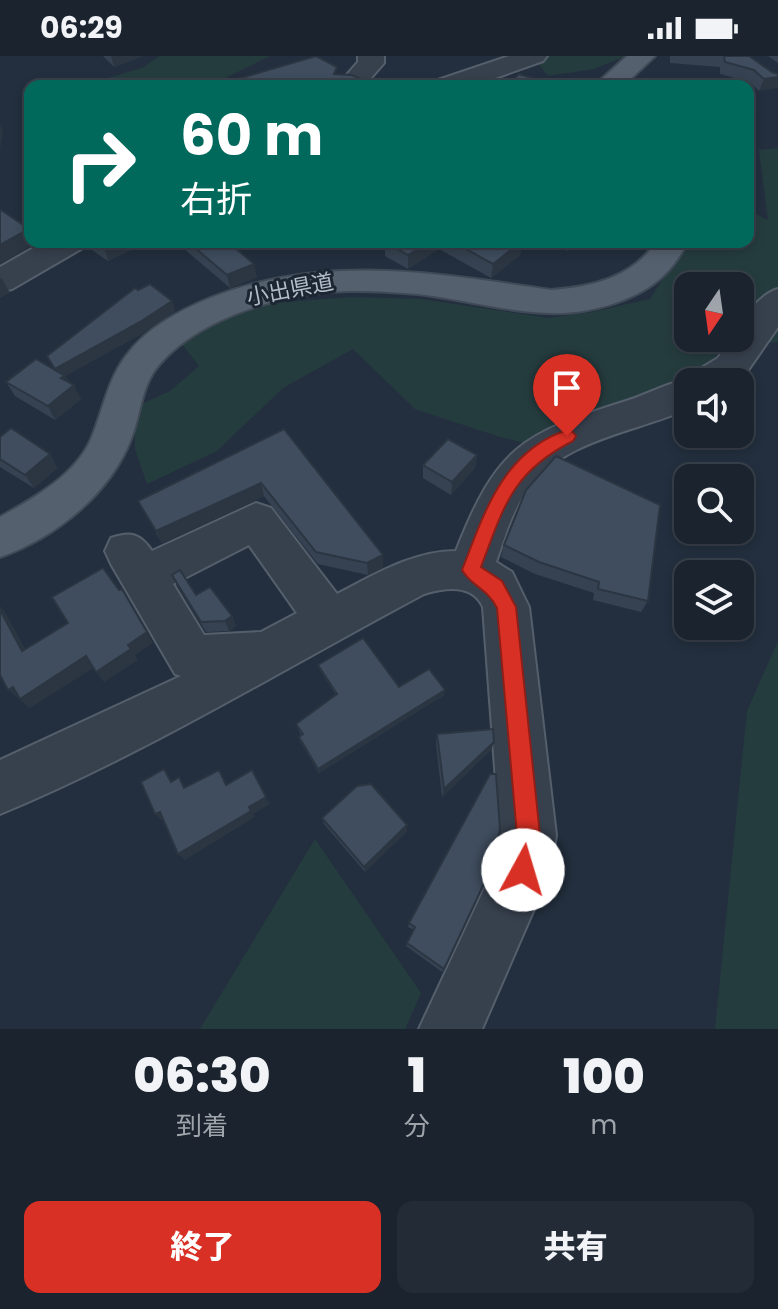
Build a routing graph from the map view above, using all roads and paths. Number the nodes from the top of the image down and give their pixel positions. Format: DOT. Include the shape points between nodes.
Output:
graph roads {
  1 [pos="371,56"];
  2 [pos="534,56"];
  3 [pos="642,56"];
  4 [pos="357,80"];
  5 [pos="464,80"];
  6 [pos="614,80"];
  7 [pos="58,248"];
  8 [pos="668,248"];
  9 [pos="0,281"];
  10 [pos="778,301"];
  11 [pos="729,368"];
  12 [pos="674,400"];
  13 [pos="0,539"];
  14 [pos="471,570"];
  15 [pos="329,620"];
  16 [pos="270,651"];
  17 [pos="0,787"];
  18 [pos="450,1029"];
  1 -- 4 [label="street"];
  2 -- 5 [label="street"];
  3 -- 6 [label="main road"];
  7 -- 9 [label="street"];
  8 -- 13 [label="main road, 小出県道" via="639,278 577,300 551,302 347,278 311,280 229,303 190,322 143,359 129,381 99,462 43,514"];
  10 -- 11 [label="street"];
  12 -- 14 [label="street" via="567,436 539,451 513,476 494,507"];
  14 -- 15 [label="street" via="440,570 412,578"];
  14 -- 18 [label="street" via="496,586 506,607 528,835 523,870"];
  15 -- 16 [label="street"];
  15 -- 16 [label="street" via="256,521 135,564 192,658"];
  16 -- 17 [label="street" via="205,690"];
}
